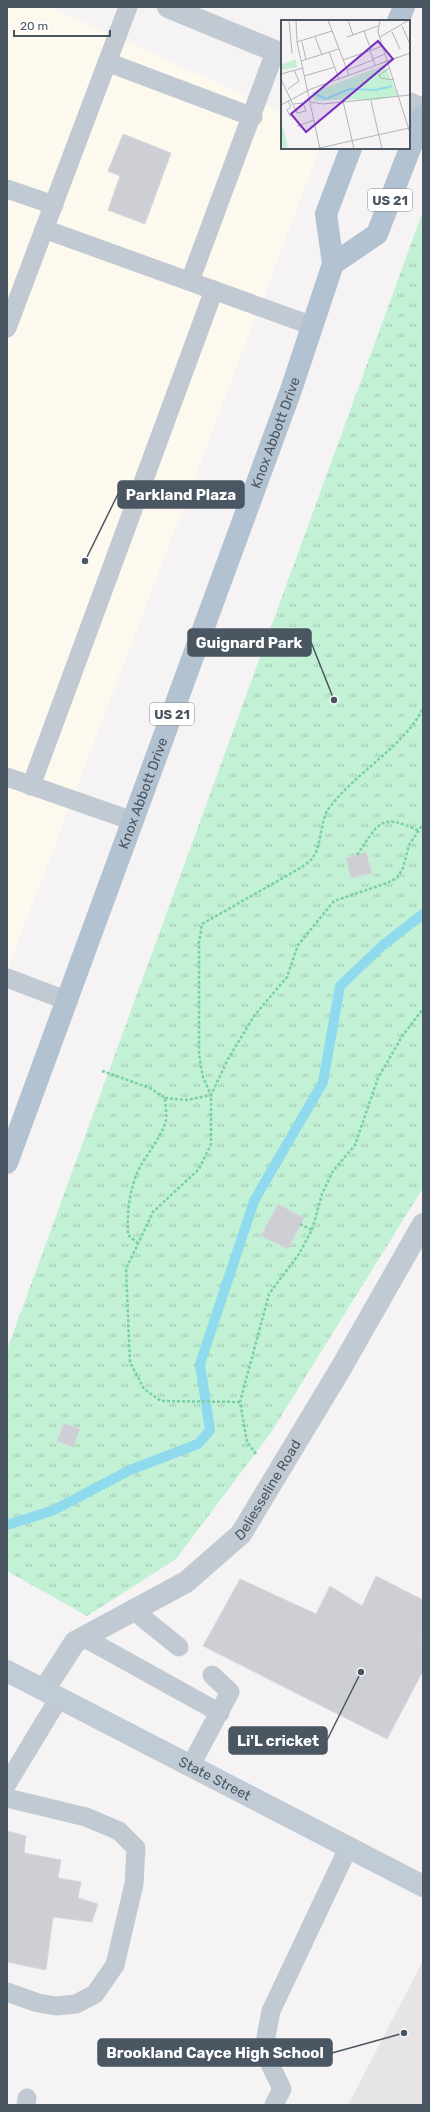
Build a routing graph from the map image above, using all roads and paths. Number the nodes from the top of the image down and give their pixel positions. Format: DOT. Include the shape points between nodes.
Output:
graph roads {
  1 [pos="128,7"];
  2 [pos="168,7"];
  3 [pos="404,7"];
  4 [pos="398,20"];
  5 [pos="279,53"];
  6 [pos="108,62"];
  7 [pos="410,103"];
  8 [pos="423,109"];
  9 [pos="423,115"];
  10 [pos="253,117"];
  11 [pos="351,149"];
  12 [pos="7,189"];
  13 [pos="54,205"];
  14 [pos="44,229"];
  15 [pos="333,264"];
  16 [pos="190,281"];
  17 [pos="214,290"];
  18 [pos="313,326"];
  19 [pos="7,328"];
  20 [pos="423,709"];
  21 [pos="7,777"];
  22 [pos="31,786"];
  23 [pos="133,822"];
  24 [pos="423,824"];
  25 [pos="419,831"];
  26 [pos="357,854"];
  27 [pos="7,978"];
  28 [pos="68,1001"];
  29 [pos="423,1009"];
  30 [pos="102,1071"];
  31 [pos="211,1095"];
  32 [pos="165,1098"];
  33 [pos="7,1163"];
  34 [pos="300,1224"];
  35 [pos="423,1224"];
  36 [pos="312,1230"];
  37 [pos="138,1243"];
  38 [pos="240,1402"];
  39 [pos="274,1479"];
  40 [pos="134,1610"];
  41 [pos="83,1637"];
  42 [pos="179,1647"];
  43 [pos="7,1671"];
  44 [pos="212,1675"];
  45 [pos="51,1694"];
  46 [pos="220,1713"];
  47 [pos="191,1765"];
  48 [pos="7,1784"];
  49 [pos="7,1798"];
  50 [pos="349,1846"];
  51 [pos="423,1886"];
  52 [pos="7,1992"];
  53 [pos="274,2105"];
  1 -- 6 [label="lane"];
  2 -- 5 [label="street"];
  3 -- 4 [label="main road"];
  5 -- 10 [label="lane"];
  6 -- 10 [label="lane"];
  6 -- 13 [label="lane"];
  7 -- 8 [label="street"];
  9 -- 15 [label="main road, US 21" via="378,234"];
  10 -- 16 [label="lane"];
  11 -- 15 [label="main road, Knox Abbott Drive / US 21" via="326,214"];
  12 -- 13 [label="lane"];
  13 -- 14 [label="lane"];
  14 -- 16 [label="lane"];
  14 -- 19 [label="lane"];
  15 -- 18 [label="main road, Knox Abbott Drive / US 21"];
  16 -- 17 [label="lane"];
  17 -- 18 [label="lane"];
  17 -- 22 [label="lane"];
  18 -- 23 [label="main road, Knox Abbott Drive / US 21"];
  20 -- 31 [label="path" via="401,738 340,794 328,810 314,856 302,867 202,924 199,944 199,1055 203,1077"];
  21 -- 22 [label="lane"];
  22 -- 23 [label="lane"];
  23 -- 28 [label="main road, Knox Abbott Drive / US 21"];
  24 -- 25 [label="path"];
  25 -- 26 [label="path" via="394,820 382,822 373,830"];
  25 -- 31 [label="path" via="409,844 403,868 397,878 334,901 298,945 287,977 254,1016 228,1059"];
  27 -- 28 [label="lane"];
  28 -- 33 [label="main road, Knox Abbott Drive / US 21"];
  29 -- 36 [label="path" via="403,1035 378,1078 355,1145 332,1171 322,1194"];
  30 -- 32 [label="path" via="150,1088"];
  31 -- 32 [label="path" via="187,1100"];
  31 -- 37 [label="path" via="211,1144 200,1169 153,1212"];
  32 -- 37 [label="path" via="166,1119 130,1192 128,1235"];
  34 -- 36 [label="path"];
  35 -- 39 [label="street, Deliesseline Road" via="342,1368"];
  36 -- 38 [label="path" via="299,1254 269,1294"];
  37 -- 38 [label="path" via="126,1269 130,1362 144,1389 161,1400"];
  38 -- 39 [label="path" via="247,1442"];
  39 -- 40 [label="street, Deliesseline Road" via="241,1534 186,1582"];
  40 -- 41 [label="street, Deliesseline Road"];
  40 -- 42 [label="lane"];
  41 -- 45 [label="street, Deliesseline Road" via="75,1642"];
  41 -- 46 [label="lane"];
  43 -- 45 [label="main road, State Street"];
  44 -- 46 [label="lane" via="230,1692"];
  45 -- 47 [label="main road, State Street"];
  45 -- 48 [label="lane"];
  46 -- 47 [label="lane"];
  47 -- 50 [label="main road, State Street"];
  49 -- 52 [label="lane" via="86,1817 119,1831 136,1848 134,1884 115,1965 96,1994 76,2004 56,2006 38,2003"];
  50 -- 51 [label="main road, State Street"];
  50 -- 53 [label="lane" via="271,2011 266,2037 269,2062 282,2089"];
}
